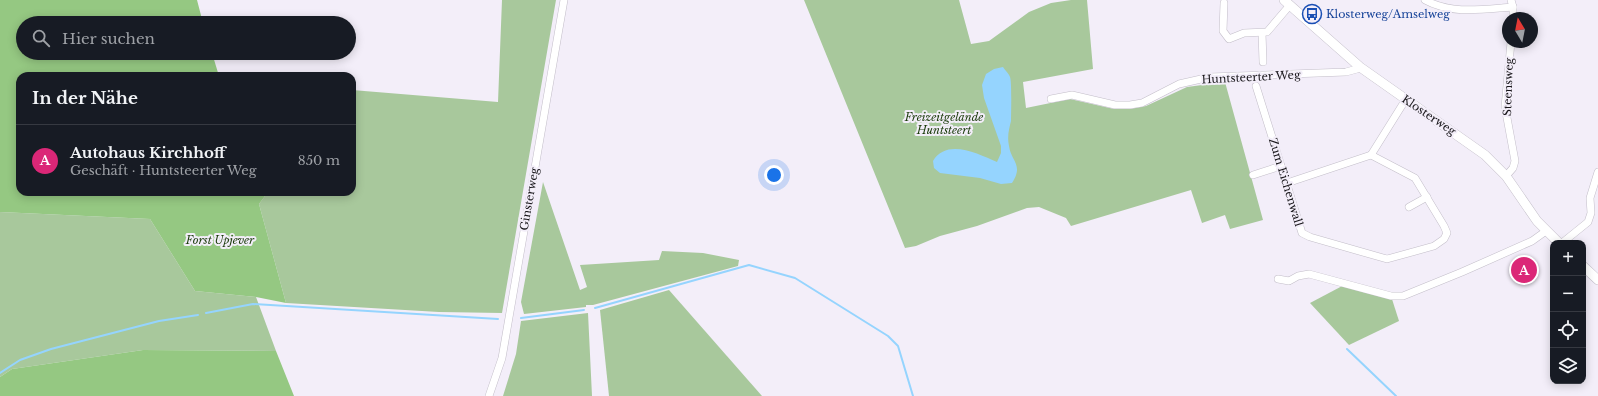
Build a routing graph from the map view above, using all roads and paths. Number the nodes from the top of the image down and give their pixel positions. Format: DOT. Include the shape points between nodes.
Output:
graph roads {
  1 [pos="564,0"];
  2 [pos="1425,0"];
  3 [pos="1287,2"];
  4 [pos="1512,3"];
  5 [pos="1224,4"];
  6 [pos="1262,33"];
  7 [pos="1510,48"];
  8 [pos="1263,62"];
  9 [pos="1360,67"];
  10 [pos="1256,86"];
  11 [pos="1051,99"];
  12 [pos="1406,99"];
  13 [pos="1371,155"];
  14 [pos="1281,166"];
  15 [pos="1598,172"];
  16 [pos="1253,175"];
  17 [pos="1506,176"];
  18 [pos="1287,183"];
  19 [pos="1427,197"];
  20 [pos="1409,207"];
  21 [pos="1546,231"];
  22 [pos="1556,240"];
  23 [pos="1566,240"];
  24 [pos="1586,269"];
  25 [pos="1278,279"];
  26 [pos="1598,280"];
  27 [pos="488,396"];
  1 -- 27 [label="street, Ginsterweg" via="502,358"];
  2 -- 4 [label="street" via="1451,9 1476,10"];
  3 -- 6 [label="street" via="1267,32"];
  3 -- 9 [label="street, Klosterweg"];
  5 -- 6 [label="street" via="1224,31 1229,39 1244,33"];
  6 -- 8 [label="street"];
  7 -- 17 [label="street, Steensweg" via="1505,107 1515,161"];
  9 -- 11 [label="street, Huntsteerter Weg" via="1346,72 1210,77 1179,84 1142,103 1130,105 1116,105 1072,95"];
  9 -- 12 [label="street, Klosterweg"];
  10 -- 14 [label="street, Zum Eichenwall"];
  12 -- 13 [label="street"];
  12 -- 17 [label="street, Klosterweg" via="1467,140"];
  13 -- 18 [label="street"];
  13 -- 19 [label="street, Zum Eichenwall" via="1415,178"];
  14 -- 16 [label="street"];
  14 -- 18 [label="street, Zum Eichenwall"];
  15 -- 23 [label="street" via="1590,198 1591,213 1588,222"];
  17 -- 21 [label="street, Klosterweg"];
  18 -- 19 [label="street, Zum Eichenwall" via="1302,233 1387,259 1434,246 1444,239 1447,233"];
  19 -- 20 [label="street"];
  21 -- 22 [label="street, Klosterweg"];
  21 -- 25 [label="street" via="1532,241 1403,296 1391,296 1309,274 1288,281"];
  24 -- 26 [label="street"];
}
